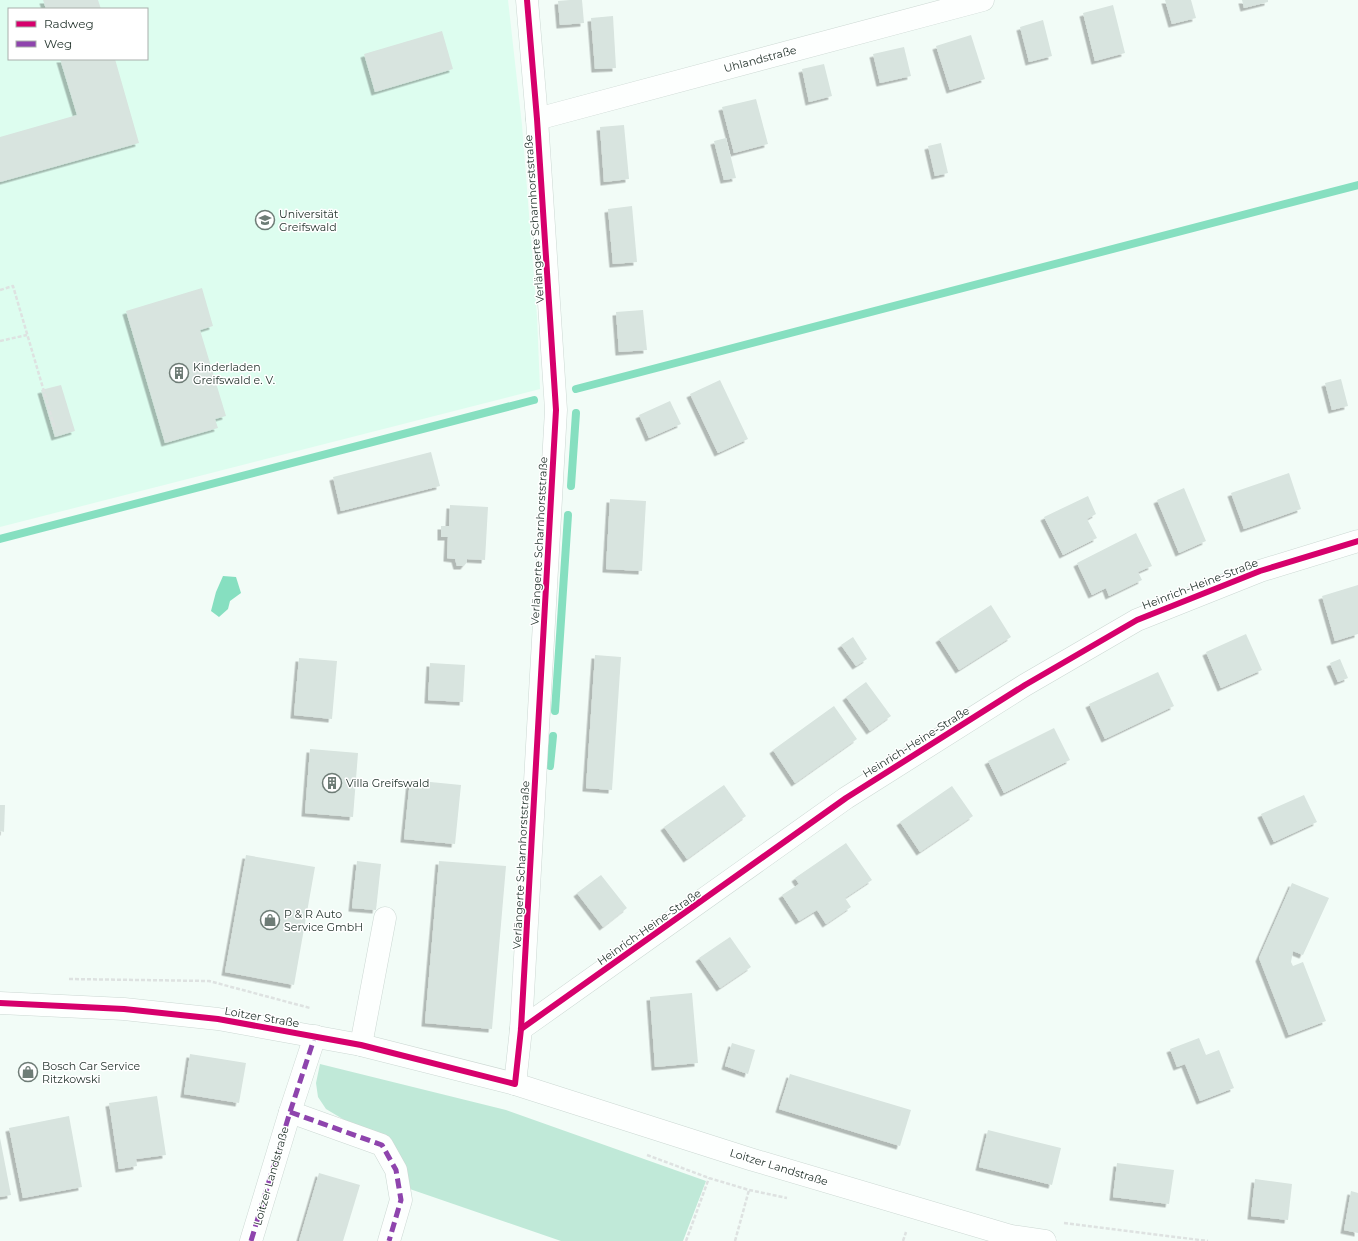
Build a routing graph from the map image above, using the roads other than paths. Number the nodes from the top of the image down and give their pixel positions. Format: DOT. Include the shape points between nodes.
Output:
graph roads {
  1 [pos="527,0"];
  2 [pos="983,0"];
  3 [pos="538,119"];
  4 [pos="1358,541"];
  5 [pos="385,918"];
  6 [pos="0,1003"];
  7 [pos="521,1030"];
  8 [pos="315,1036"];
  9 [pos="361,1045"];
  10 [pos="515,1084"];
  11 [pos="290,1112"];
  12 [pos="252,1241"];
  13 [pos="389,1241"];
  14 [pos="1045,1241"];
  1 -- 3 [label="street, Verlängerte Scharnhorststraße"];
  2 -- 3 [label="street, Uhlandstraße"];
  3 -- 7 [label="street, Verlängerte Scharnhorststraße" via="556,410"];
  4 -- 7 [label="street, Heinrich-Heine-Straße" via="1260,571 1137,620 1025,685 846,798"];
  5 -- 9 [label="street"];
  6 -- 8 [label="street, Loitzer Straße" via="154,1012 218,1019"];
  7 -- 10 [label="street, Verlängerte Scharnhorststraße"];
  8 -- 9 [label="street, Loitzer Straße"];
  8 -- 11 [label="street, Loitzer Landstraße"];
  9 -- 10 [label="street, Loitzer Straße"];
  10 -- 14 [label="street, Loitzer Landstraße" via="750,1159 1011,1236"];
  11 -- 12 [label="street, Loitzer Landstraße"];
  11 -- 13 [label="street, Loitzer Landstraße" via="382,1145 396,1170 401,1200"];
}
